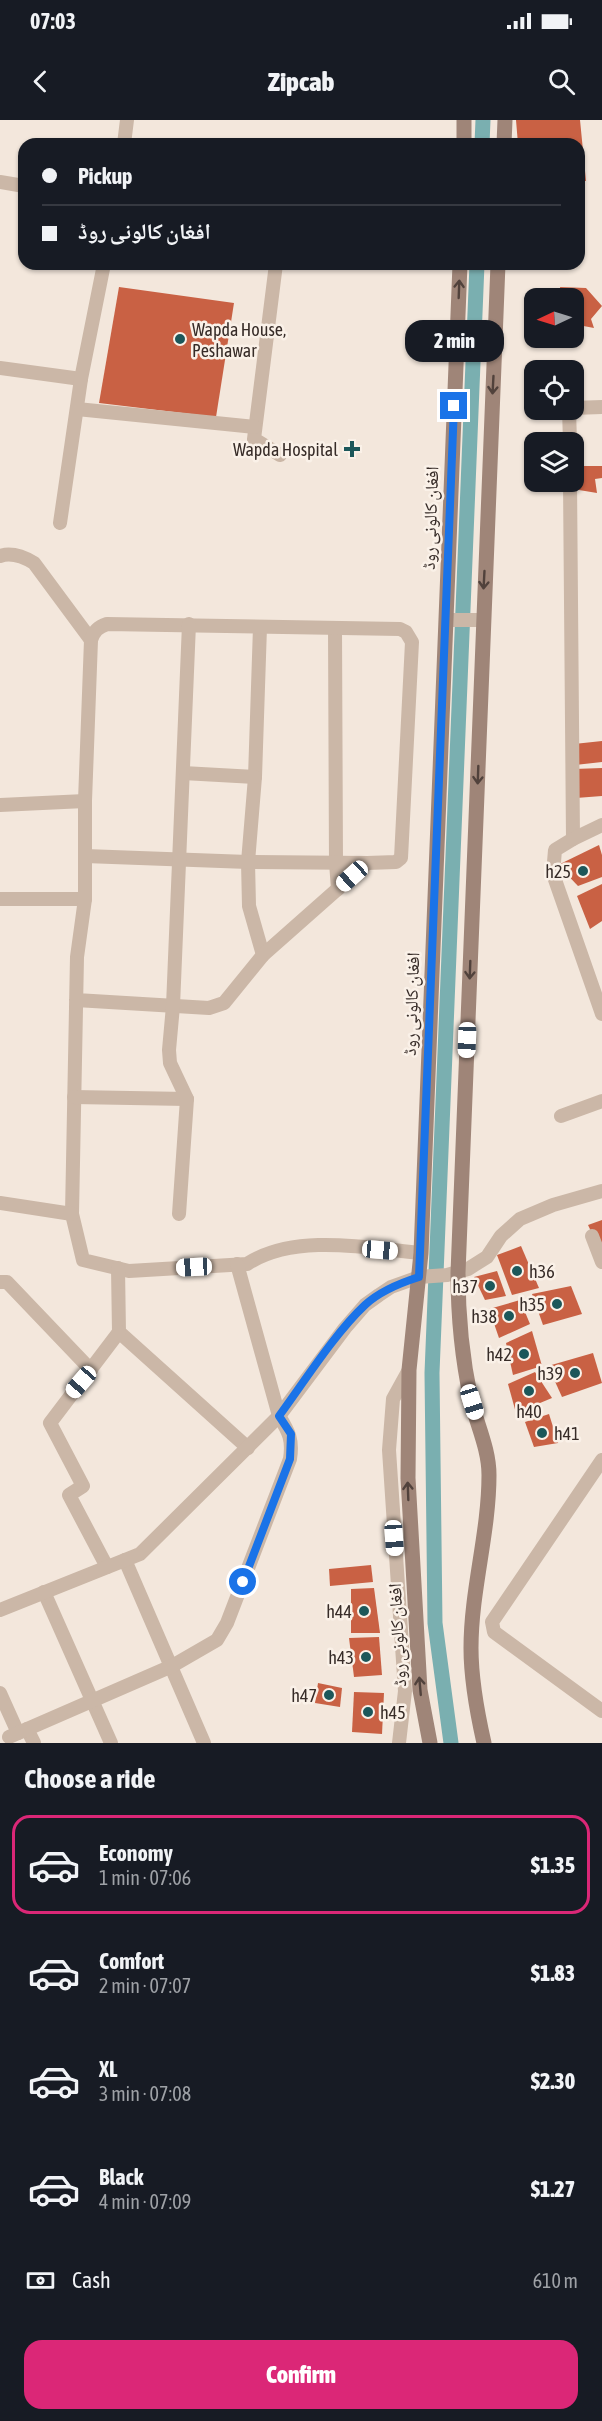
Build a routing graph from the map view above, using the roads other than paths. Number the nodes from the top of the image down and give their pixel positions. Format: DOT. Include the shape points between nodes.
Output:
graph roads {
  1 [pos="127,120"];
  2 [pos="464,120"];
  3 [pos="505,120"];
  4 [pos="125,138"];
  5 [pos="464,138"];
  6 [pos="504,138"];
  7 [pos="0,182"];
  8 [pos="18,185"];
  9 [pos="103,270"];
  10 [pos="275,270"];
  11 [pos="460,270"];
  12 [pos="498,270"];
  13 [pos="0,368"];
  14 [pos="81,379"];
  15 [pos="602,407"];
  16 [pos="584,408"];
  17 [pos="77,409"];
  18 [pos="255,427"];
  19 [pos="280,455"];
  20 [pos="570,492"];
  21 [pos="60,523"];
  22 [pos="0,556"];
  23 [pos="446,620"];
  24 [pos="483,621"];
  25 [pos="189,624"];
  26 [pos="260,627"];
  27 [pos="335,628"];
  28 [pos="91,640"];
  29 [pos="183,773"];
  30 [pos="255,777"];
  31 [pos="85,801"];
  32 [pos="0,806"];
  33 [pos="602,825"];
  34 [pos="573,839"];
  35 [pos="85,856"];
  36 [pos="179,859"];
  37 [pos="248,862"];
  38 [pos="336,863"];
  39 [pos="367,863"];
  40 [pos="338,889"];
  41 [pos="85,898"];
  42 [pos="0,899"];
  43 [pos="263,955"];
  44 [pos="76,1000"];
  45 [pos="173,1006"];
  46 [pos="602,1014"];
  47 [pos="74,1097"];
  48 [pos="187,1099"];
  49 [pos="602,1101"];
  50 [pos="561,1116"];
  51 [pos="602,1191"];
  52 [pos="0,1203"];
  53 [pos="72,1214"];
  54 [pos="179,1214"];
  55 [pos="592,1236"];
  56 [pos="421,1253"];
  57 [pos="602,1262"];
  58 [pos="237,1264"];
  59 [pos="118,1268"];
  60 [pos="452,1274"];
  61 [pos="423,1276"];
  62 [pos="0,1282"];
  63 [pos="119,1332"];
  64 [pos="91,1370"];
  65 [pos="410,1370"];
  66 [pos="279,1416"];
  67 [pos="248,1448"];
  68 [pos="602,1460"];
  69 [pos="125,1560"];
  70 [pos="107,1567"];
  71 [pos="44,1592"];
  72 [pos="0,1610"];
  73 [pos="172,1666"];
  74 [pos="0,1693"];
  75 [pos="93,1700"];
  76 [pos="600,1704"];
  77 [pos="18,1733"];
  78 [pos="34,1743"];
  79 [pos="111,1743"];
  80 [pos="204,1743"];
  81 [pos="399,1743"];
  82 [pos="430,1743"];
  83 [pos="484,1743"];
  1 -- 4 [label="street"];
  2 -- 5 [label="main road"];
  3 -- 6 [label="main road"];
  7 -- 8 [label="street"];
  9 -- 14 [label="street"];
  10 -- 18 [label="street"];
  23 -- 11 [label="main road, افغان کالونی روڈ, one-way"];
  12 -- 24 [label="main road, one-way"];
  13 -- 14 [label="street"];
  14 -- 17 [label="street"];
  15 -- 16 [label="street"];
  17 -- 18 [label="street"];
  17 -- 21 [label="street"];
  18 -- 19 [label="street" via="254,439"];
  20 -- 34 [label="street"];
  22 -- 28 [label="street" via="24,557 34,563"];
  23 -- 24 [label="street"];
  23 -- 56 [label="main road, افغان کالونی روڈ"];
  24 -- 60 [label="main road, one-way"];
  25 -- 26 [label="street"];
  25 -- 28 [label="street" via="107,624 99,627"];
  25 -- 29 [label="street"];
  26 -- 27 [label="street"];
  26 -- 30 [label="street"];
  27 -- 38 [label="street"];
  27 -- 39 [label="street" via="400,629 412,642 401,858 396,862"];
  28 -- 31 [label="street"];
  29 -- 30 [label="street"];
  29 -- 36 [label="street"];
  30 -- 37 [label="street"];
  31 -- 32 [label="street"];
  31 -- 35 [label="street"];
  33 -- 34 [label="street"];
  34 -- 46 [label="street" via="555,850 553,874"];
  35 -- 36 [label="street"];
  35 -- 41 [label="street"];
  36 -- 37 [label="street"];
  36 -- 45 [label="street"];
  37 -- 38 [label="street"];
  37 -- 43 [label="street" via="249,906"];
  38 -- 39 [label="street"];
  38 -- 40 [label="street"];
  39 -- 40 [label="street"];
  40 -- 43 [label="street"];
  41 -- 42 [label="street"];
  41 -- 44 [label="street"];
  43 -- 45 [label="street" via="224,1003 209,1008"];
  44 -- 45 [label="street"];
  44 -- 47 [label="street"];
  45 -- 48 [label="street" via="170,1063"];
  47 -- 48 [label="street"];
  47 -- 53 [label="street"];
  48 -- 54 [label="street"];
  49 -- 50 [label="street"];
  51 -- 60 [label="street" via="520,1219 501,1236 487,1257"];
  52 -- 53 [label="street"];
  53 -- 59 [label="street" via="83,1260"];
  55 -- 57 [label="street"];
  56 -- 58 [label="street" via="319,1244 261,1255 248,1264"];
  56 -- 61 [label="main road, افغان کالونی روڈ"];
  58 -- 59 [label="street" via="129,1271"];
  58 -- 66 [label="street"];
  59 -- 63 [label="street"];
  60 -- 61 [label="street"];
  60 -- 83 [label="main road" via="465,1366 489,1473 471,1648"];
  61 -- 65 [label="main road, افغان کالونی روڈ"];
  61 -- 66 [label="street" via="391,1287 365,1305"];
  62 -- 64 [label="street" via="7,1282"];
  63 -- 64 [label="street"];
  63 -- 67 [label="street"];
  64 -- 70 [label="street" via="50,1423 83,1486 69,1495"];
  65 -- 81 [label="street" via="393,1399 388,1450 405,1691"];
  82 -- 65 [label="main road, افغان کالونی روڈ, one-way" via="420,1690 409,1517"];
  66 -- 67 [label="street"];
  66 -- 73 [label="street" via="291,1434 290,1459 227,1623 217,1640"];
  67 -- 69 [label="street" via="140,1554"];
  68 -- 76 [label="street" via="492,1622 494,1632"];
  69 -- 70 [label="street"];
  69 -- 73 [label="street"];
  70 -- 71 [label="street"];
  71 -- 72 [label="street"];
  71 -- 75 [label="street"];
  73 -- 75 [label="street"];
  73 -- 80 [label="street"];
  74 -- 77 [label="street"];
  75 -- 77 [label="street"];
  75 -- 79 [label="street"];
  77 -- 78 [label="street"];
}
